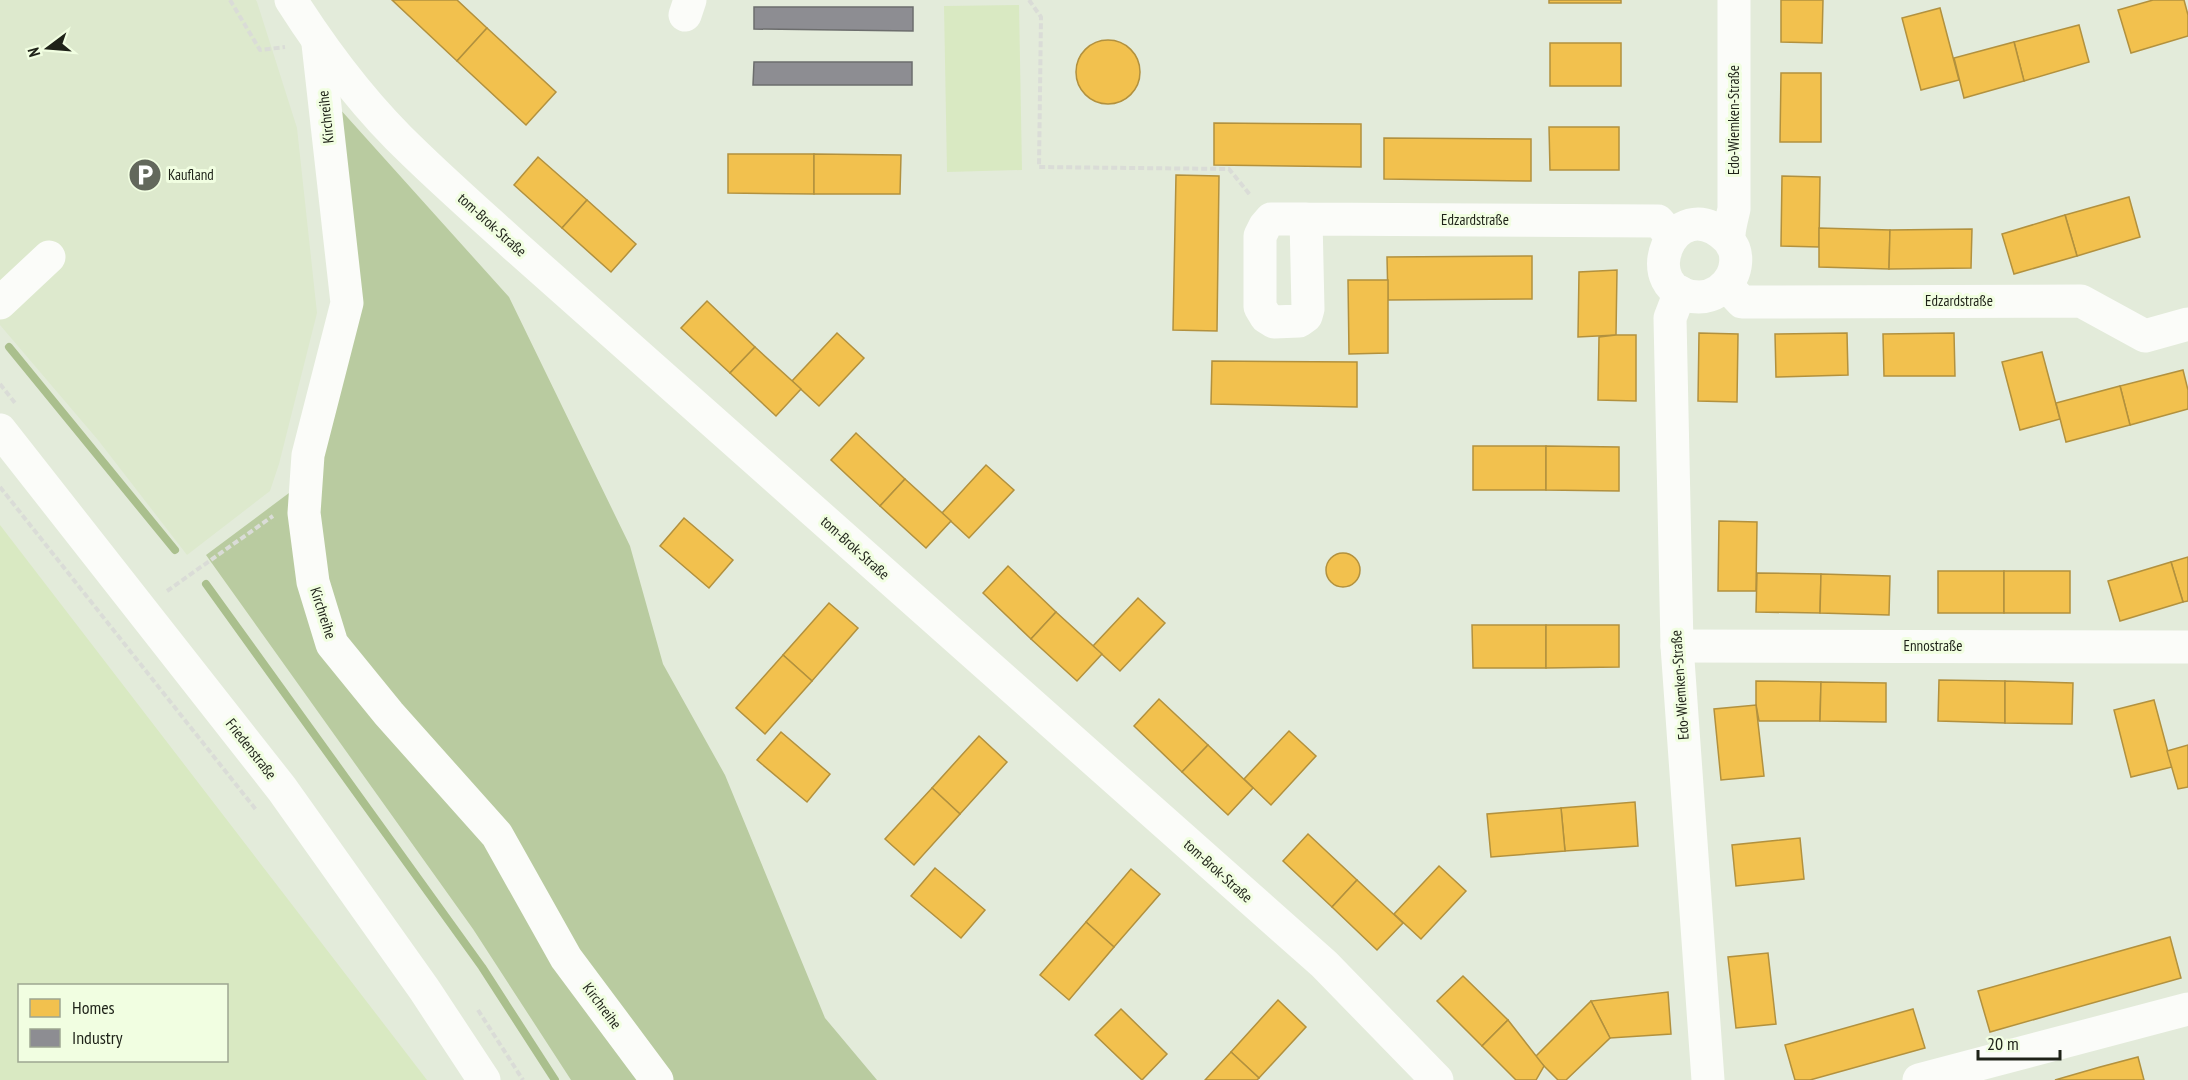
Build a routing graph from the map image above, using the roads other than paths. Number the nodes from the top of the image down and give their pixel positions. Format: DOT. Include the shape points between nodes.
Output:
graph roads {
  1 [pos="291,0"];
  2 [pos="1734,0"];
  3 [pos="318,44"];
  4 [pos="1306,219"];
  5 [pos="1672,237"];
  6 [pos="1728,239"];
  7 [pos="49,257"];
  8 [pos="1726,285"];
  9 [pos="1680,292"];
  10 [pos="0,303"];
  11 [pos="2188,324"];
  12 [pos="0,430"];
  13 [pos="1677,646"];
  14 [pos="2188,647"];
  15 [pos="2188,1009"];
  16 [pos="484,1080"];
  17 [pos="657,1080"];
  18 [pos="1437,1080"];
  19 [pos="1708,1080"];
  20 [pos="1919,1080"];
  1 -- 3 [label="street, tom-Brok-Straße"];
  2 -- 6 [label="street, Edo-Wiemken-Straße" via="1734,209"];
  3 -- 17 [label="street, Kirchreihe" via="347,303 308,456 304,513 313,582 332,644 497,835 566,958"];
  3 -- 18 [label="street, tom-Brok-Straße" via="412,152 1324,964"];
  4 -- 4 [label="street, Edzardstraße" via="1271,219 1260,236 1260,307 1274,322 1299,321 1306,316"];
  4 -- 5 [label="street, Edzardstraße" via="1658,220"];
  5 -- 6 [label="street" via="1682,229 1707,225"];
  5 -- 9 [label="street" via="1663,260 1665,273"];
  6 -- 8 [label="street, Edo-Wiemken-Straße" via="1736,262"];
  7 -- 10 [label="street"];
  8 -- 9 [label="street" via="1705,297"];
  8 -- 11 [label="street, Edzardstraße" via="1742,302 2081,301 2145,336"];
  9 -- 13 [label="street, Edo-Wiemken-Straße" via="1670,318"];
  12 -- 16 [label="street, Friedenstraße" via="282,789"];
  13 -- 14 [label="street, Ennostraße"];
  13 -- 19 [label="street, Edo-Wiemken-Straße"];
  15 -- 20 [label="street"];
}
